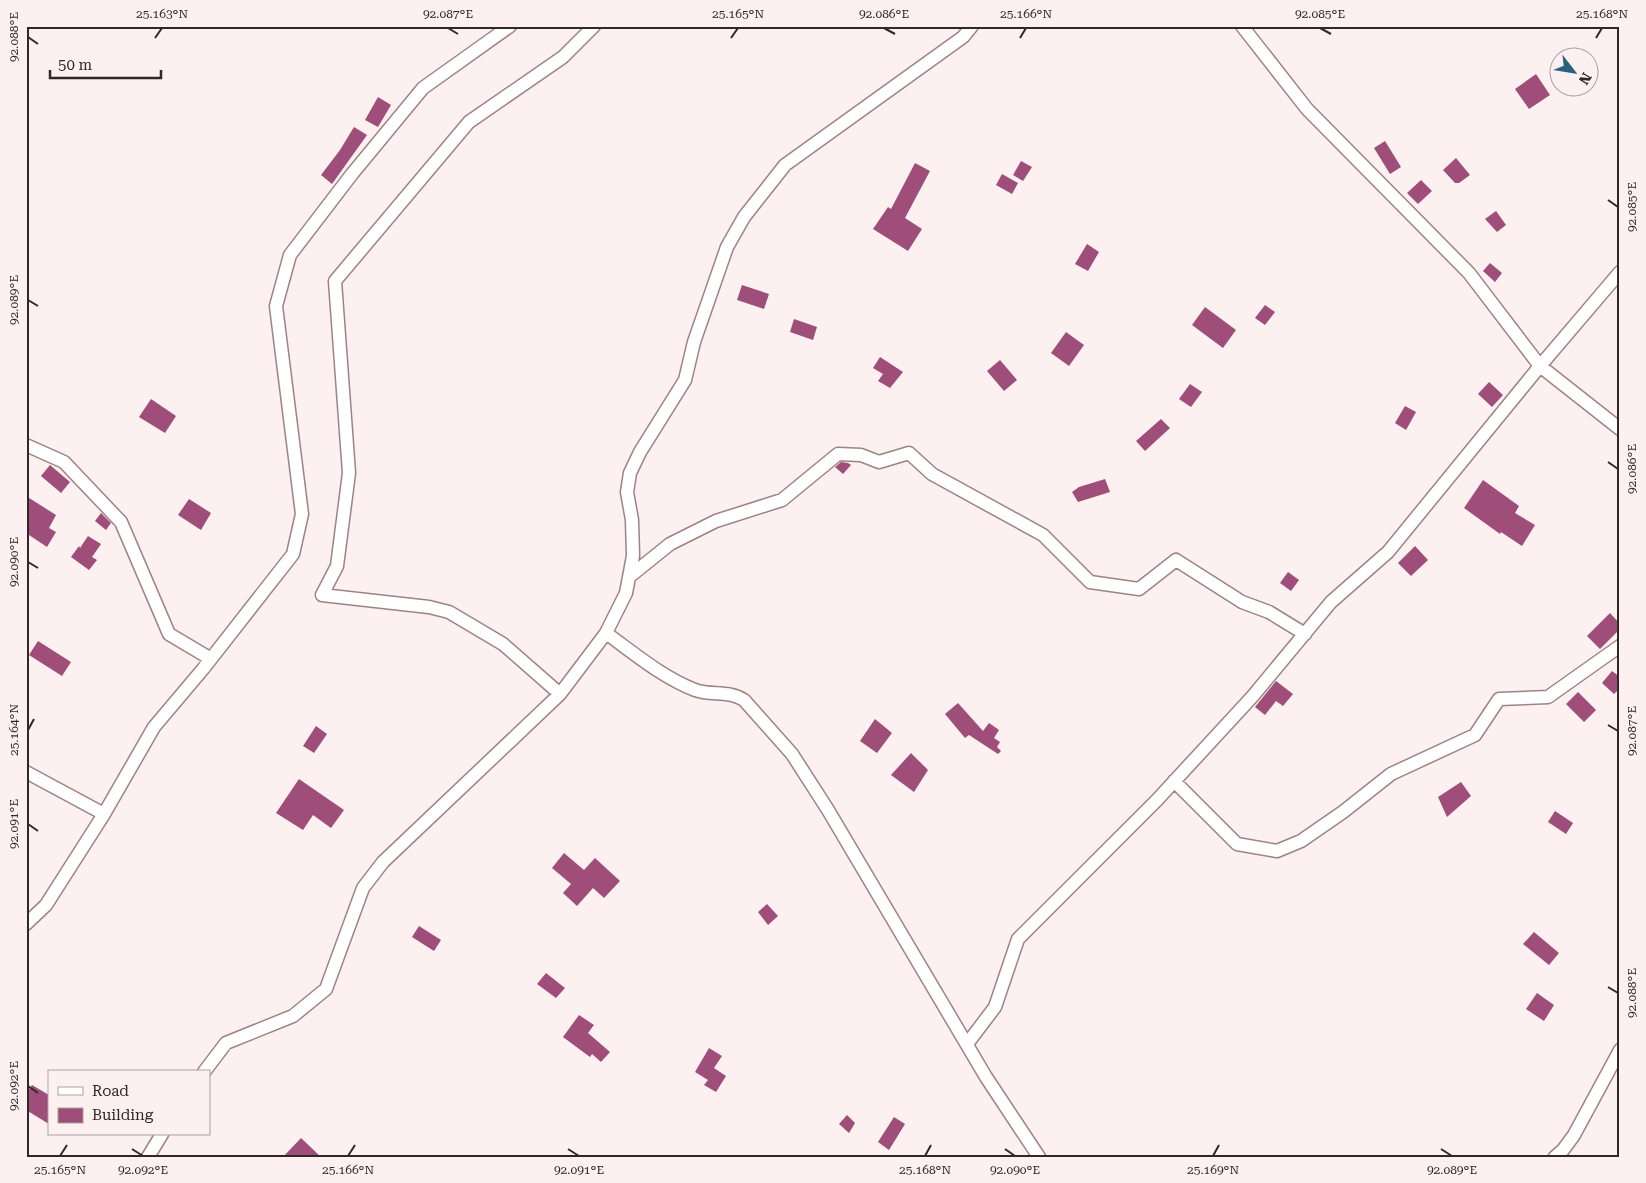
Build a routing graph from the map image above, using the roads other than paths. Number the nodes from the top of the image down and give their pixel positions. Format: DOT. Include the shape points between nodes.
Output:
graph roads {
  1 [pos="510,26"];
  2 [pos="594,26"];
  3 [pos="972,26"];
  4 [pos="1242,26"];
  5 [pos="1620,272"];
  6 [pos="1540,366"];
  7 [pos="1620,429"];
  8 [pos="26,444"];
  9 [pos="629,577"];
  10 [pos="606,634"];
  11 [pos="1305,634"];
  12 [pos="1620,646"];
  13 [pos="211,659"];
  14 [pos="560,694"];
  15 [pos="26,772"];
  16 [pos="1174,781"];
  17 [pos="104,814"];
  18 [pos="26,924"];
  19 [pos="967,1044"];
  20 [pos="1620,1050"];
  21 [pos="206,1070"];
  22 [pos="161,1136"];
  23 [pos="148,1157"];
  24 [pos="1039,1157"];
  25 [pos="1555,1157"];
  1 -- 13 [label="street" via="423,88 290,255 276,306 302,514 293,554"];
  2 -- 14 [label="street" via="563,57 469,122 335,281 350,473 337,566 322,595 449,612 503,644"];
  3 -- 9 [label="street" via="962,37 785,164 744,217 727,247 694,342 685,380 630,472 628,492 633,556"];
  4 -- 6 [label="street" via="1307,109 1469,272"];
  5 -- 6 [label="street"];
  6 -- 7 [label="street"];
  6 -- 11 [label="street" via="1388,552 1331,602"];
  8 -- 13 [label="street" via="64,462 121,522 169,634"];
  9 -- 10 [label="street" via="626,593"];
  9 -- 11 [label="street" via="670,544 709,524 782,500 838,454 861,455 879,462 909,453 932,474 1044,535 1090,582 1139,589 1176,560 1242,602 1269,612"];
  10 -- 14 [label="street"];
  10 -- 19 [label="street" via="674,681 698,691 735,694 756,713 792,754 828,810"];
  11 -- 16 [label="street" via="1252,698"];
  12 -- 16 [label="street" via="1548,697 1499,699 1475,735 1392,774 1301,841 1277,851 1237,844"];
  13 -- 17 [label="street" via="154,726"];
  14 -- 21 [label="street" via="382,862 362,888 326,988 294,1016 226,1043"];
  15 -- 17 [label="street"];
  16 -- 19 [label="street" via="1018,939 995,1007"];
  17 -- 18 [label="street" via="46,905"];
  19 -- 24 [label="street"];
  20 -- 25 [label="street" via="1574,1135"];
  22 -- 23 [label="street"];
}
